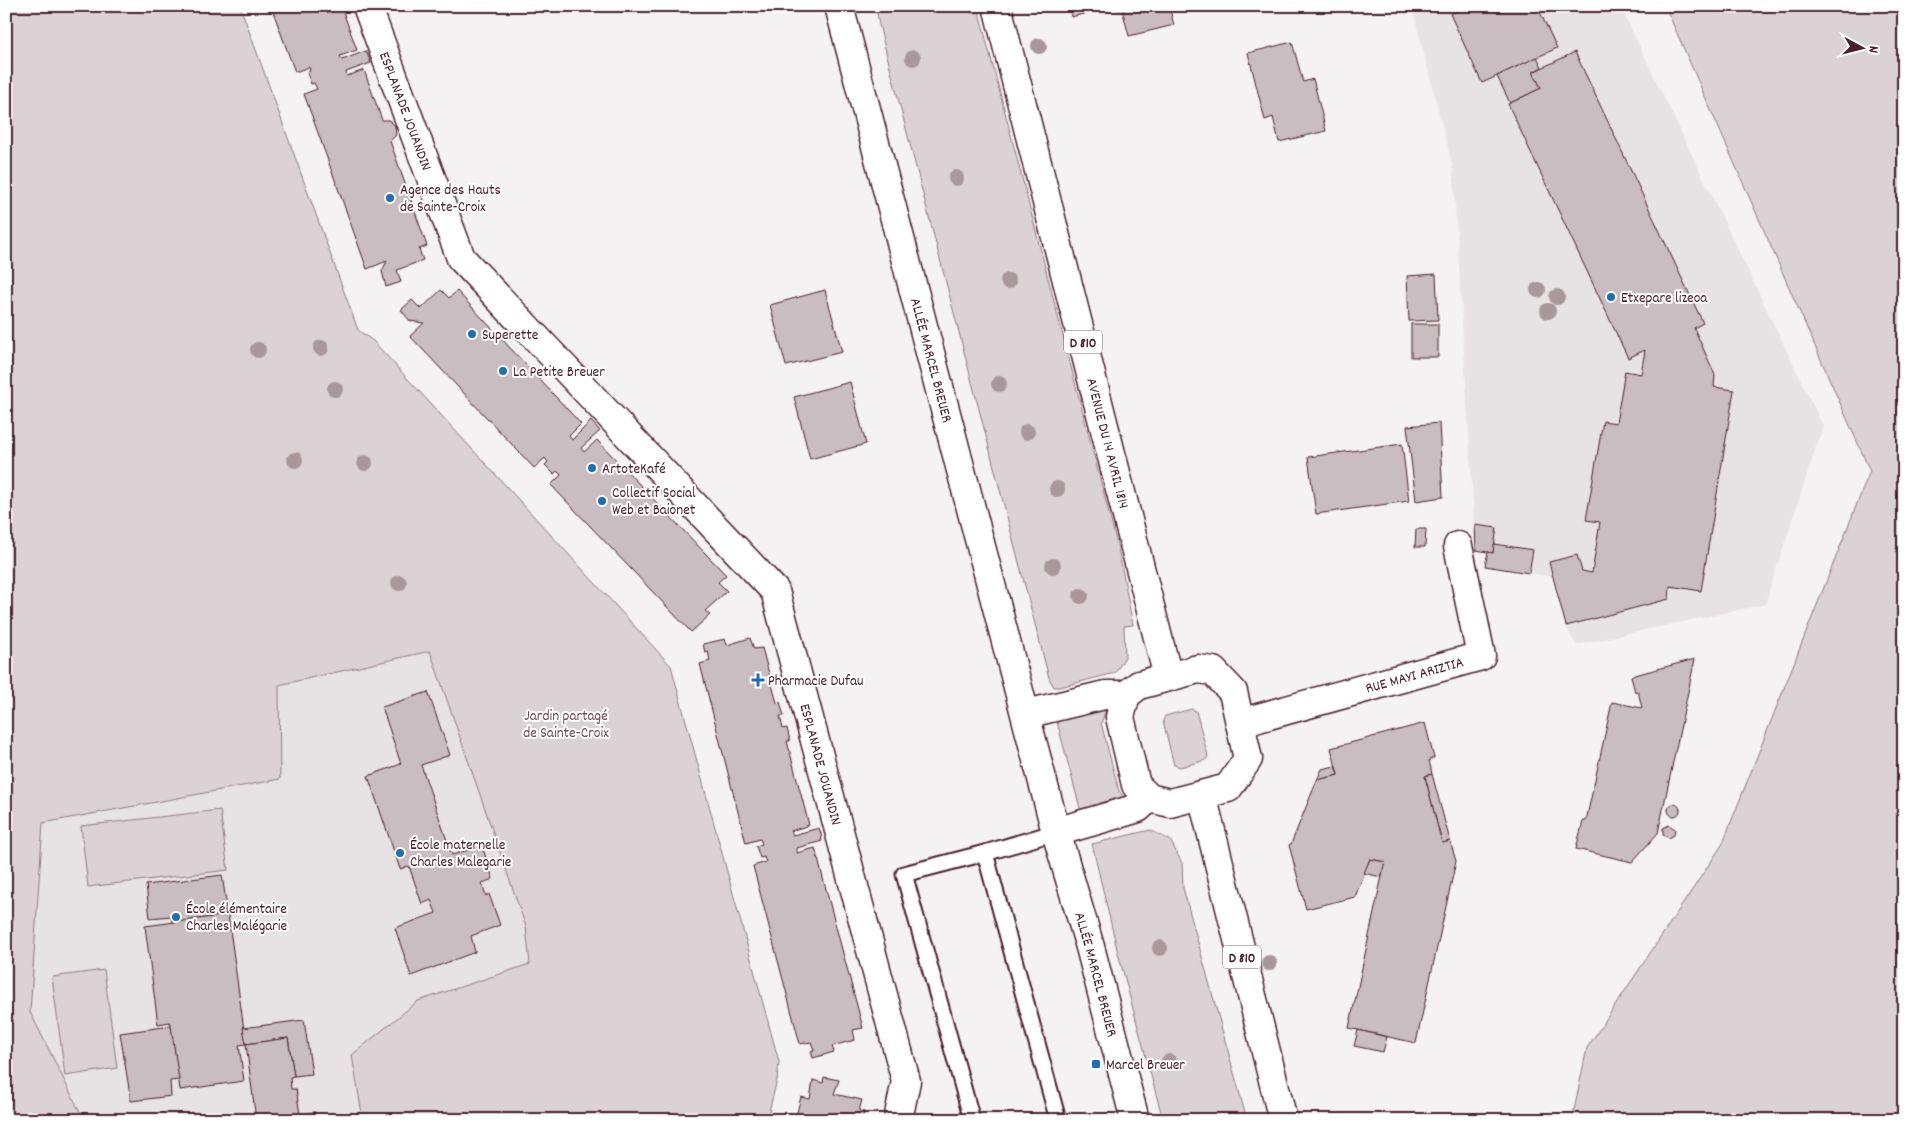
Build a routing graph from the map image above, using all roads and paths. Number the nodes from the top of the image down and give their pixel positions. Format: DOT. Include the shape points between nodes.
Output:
graph roads {
  1 [pos="366,6"];
  2 [pos="839,6"];
  3 [pos="997,6"];
  4 [pos="1458,546"];
  5 [pos="1168,677"];
  6 [pos="1126,695"];
  7 [pos="1026,714"];
  8 [pos="1240,723"];
  9 [pos="1202,795"];
  10 [pos="1149,798"];
  11 [pos="1056,832"];
  12 [pos="985,853"];
  13 [pos="898,1120"];
  14 [pos="972,1120"];
  15 [pos="1058,1120"];
  16 [pos="1135,1120"];
  17 [pos="1283,1120"];
  1 -- 13 [label="street, ESPLANADE JOUANDIN" via="461,258 775,590 906,1081"];
  2 -- 7 [label="street, ALLÉE MARCEL BREUER"];
  3 -- 5 [label="street, AVENUE DU 14 AVRIL 1814 / D 810"];
  4 -- 8 [label="street, RUE MAYI ARIZTIA" via="1481,656"];
  5 -- 6 [label="street" via="1139,685"];
  5 -- 8 [label="street" via="1198,669 1213,671 1233,692"];
  6 -- 7 [label="street" via="1105,695"];
  6 -- 10 [label="street" via="1120,717 1136,784"];
  7 -- 11 [label="street, ALLÉE MARCEL BREUER"];
  8 -- 9 [label="street" via="1248,759 1228,788"];
  9 -- 10 [label="street" via="1170,803"];
  9 -- 17 [label="street, D 810"];
  10 -- 11 [label="street" via="1138,808"];
  11 -- 12 [label="lane"];
  11 -- 16 [label="street, ALLÉE MARCEL BREUER"];
  12 -- 14 [label="lane" via="904,874"];
  12 -- 15 [label="lane"];
}
